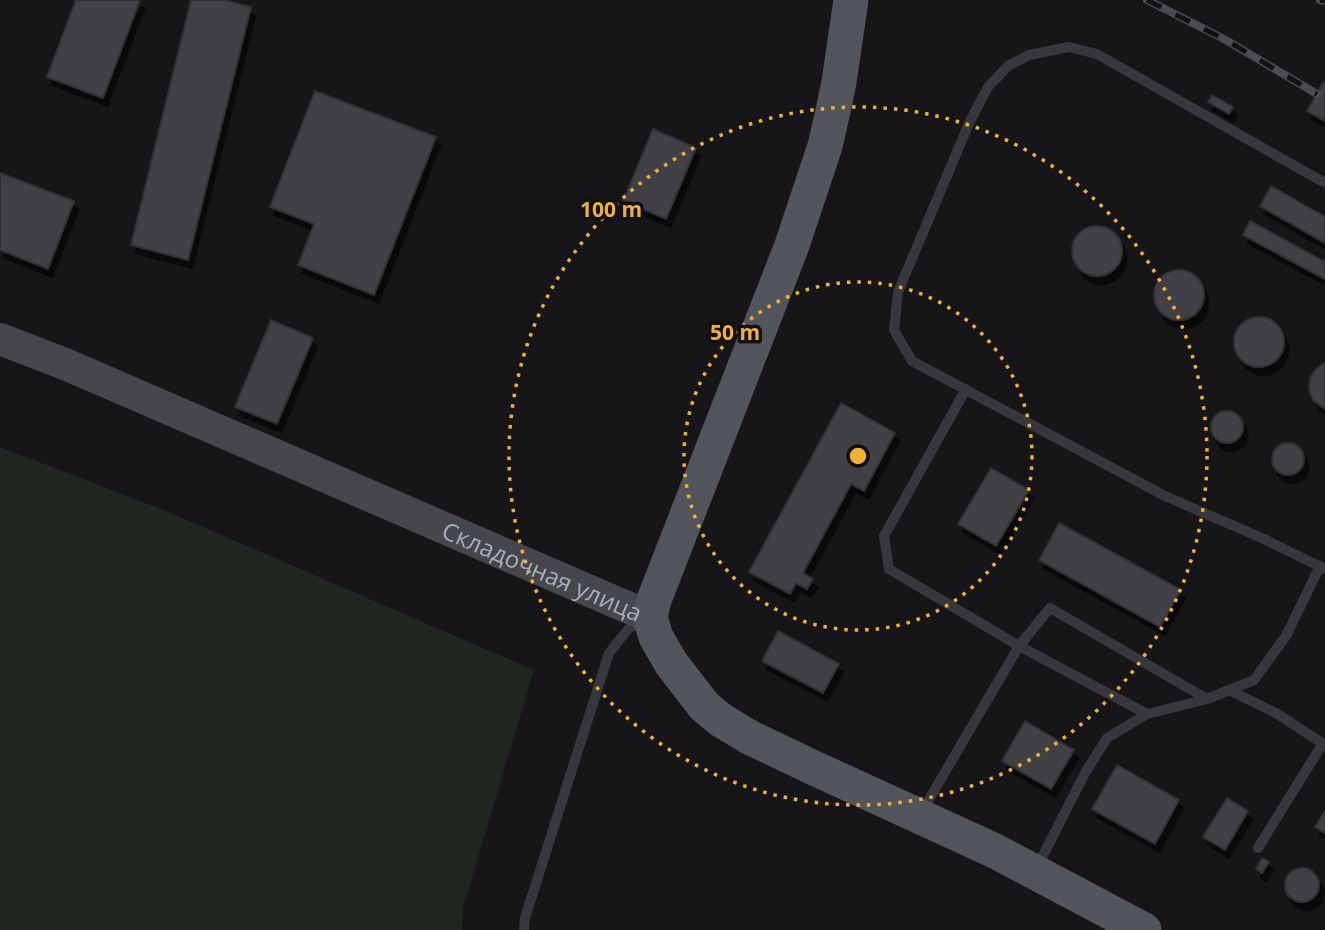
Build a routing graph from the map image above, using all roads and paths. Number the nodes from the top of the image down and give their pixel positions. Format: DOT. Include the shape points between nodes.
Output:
graph roads {
  1 [pos="851,0"];
  2 [pos="1325,183"];
  3 [pos="0,339"];
  4 [pos="966,389"];
  5 [pos="1323,568"];
  6 [pos="650,617"];
  7 [pos="1019,646"];
  8 [pos="1229,690"];
  9 [pos="1207,699"];
  10 [pos="1147,714"];
  11 [pos="1324,744"];
  12 [pos="919,816"];
  13 [pos="1258,848"];
  14 [pos="1034,872"];
  15 [pos="524,930"];
  16 [pos="1144,930"];
  1 -- 6 [label="main road" via="825,145 791,248"];
  2 -- 4 [label="lane" via="1097,54 1069,47 1029,55 1008,66 988,87 970,121 898,292 894,330 912,361"];
  3 -- 6 [label="main road, Складочная улица"];
  4 -- 5 [label="lane" via="1165,496"];
  4 -- 7 [label="lane" via="884,536 889,569"];
  5 -- 8 [label="lane" via="1286,636 1254,680"];
  6 -- 12 [label="main road, Складочная улица" via="656,637 685,683 721,720"];
  6 -- 15 [label="lane" via="629,628 610,653"];
  7 -- 9 [label="lane" via="1050,608"];
  7 -- 10 [label="lane"];
  7 -- 12 [label="lane"];
  8 -- 9 [label="lane"];
  8 -- 11 [label="lane"];
  9 -- 10 [label="lane"];
  10 -- 14 [label="lane" via="1107,738"];
  11 -- 13 [label="lane"];
  12 -- 14 [label="main road, Складочная улица"];
  14 -- 16 [label="main road, Складочная улица"];
}
